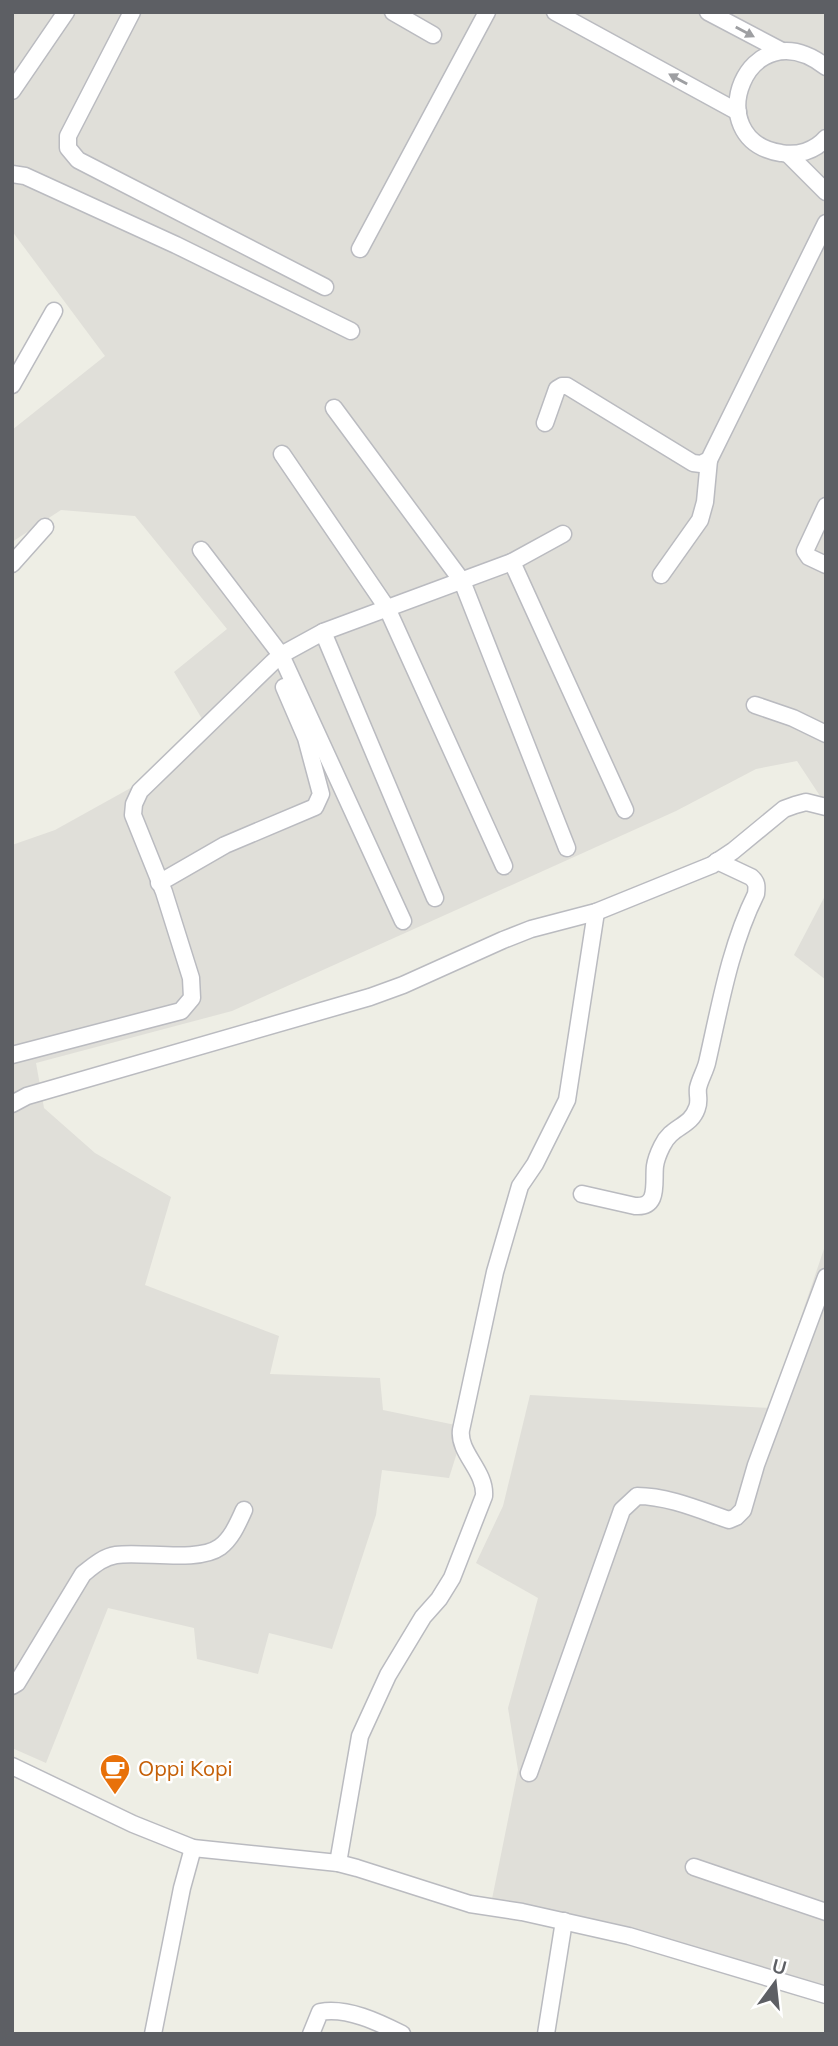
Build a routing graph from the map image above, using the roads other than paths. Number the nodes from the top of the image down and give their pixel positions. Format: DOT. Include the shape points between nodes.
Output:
graph roads {
  1 [pos="66,12"];
  2 [pos="132,12"];
  3 [pos="393,12"];
  4 [pos="487,12"];
  5 [pos="555,12"];
  6 [pos="708,12"];
  7 [pos="433,35"];
  8 [pos="782,51"];
  9 [pos="826,66"];
  10 [pos="12,91"];
  11 [pos="738,112"];
  12 [pos="826,138"];
  13 [pos="789,155"];
  14 [pos="12,174"];
  15 [pos="826,192"];
  16 [pos="826,223"];
  17 [pos="360,249"];
  18 [pos="325,287"];
  19 [pos="54,311"];
  20 [pos="351,331"];
  21 [pos="12,384"];
  22 [pos="334,408"];
  23 [pos="545,423"];
  24 [pos="282,454"];
  25 [pos="709,460"];
  26 [pos="826,506"];
  27 [pos="45,527"];
  28 [pos="563,534"];
  29 [pos="201,550"];
  30 [pos="512,562"];
  31 [pos="12,564"];
  32 [pos="826,565"];
  33 [pos="661,575"];
  34 [pos="462,581"];
  35 [pos="387,608"];
  36 [pos="323,632"];
  37 [pos="277,658"];
  38 [pos="755,705"];
  39 [pos="826,734"];
  40 [pos="826,807"];
  41 [pos="625,810"];
  42 [pos="567,848"];
  43 [pos="717,861"];
  44 [pos="504,866"];
  45 [pos="159,883"];
  46 [pos="435,898"];
  47 [pos="596,912"];
  48 [pos="403,921"];
  49 [pos="12,1055"];
  50 [pos="12,1104"];
  51 [pos="582,1194"];
  52 [pos="826,1277"];
  53 [pos="244,1510"];
  54 [pos="12,1686"];
  55 [pos="12,1766"];
  56 [pos="529,1773"];
  57 [pos="193,1848"];
  58 [pos="338,1863"];
  59 [pos="694,1867"];
  60 [pos="826,1912"];
  61 [pos="564,1921"];
  62 [pos="826,1995"];
  63 [pos="153,2034"];
  64 [pos="312,2034"];
  65 [pos="402,2034"];
  66 [pos="546,2034"];
  1 -- 10 [label="street"];
  2 -- 18 [label="street" via="68,136 68,148 78,160"];
  3 -- 7 [label="street"];
  4 -- 17 [label="street"];
  11 -- 5 [label="street, one-way"];
  6 -- 8 [label="street, one-way"];
  8 -- 9 [label="street" via="814,57"];
  8 -- 11 [label="street" via="766,56 747,72 737,95"];
  11 -- 13 [label="street" via="756,143"];
  12 -- 13 [label="street" via="807,151"];
  13 -- 15 [label="street"];
  14 -- 20 [label="street" via="176,245"];
  16 -- 25 [label="street"];
  19 -- 21 [label="street"];
  22 -- 34 [label="street"];
  23 -- 25 [label="street" via="557,389 566,386 693,463"];
  24 -- 35 [label="street"];
  25 -- 33 [label="street" via="700,520"];
  26 -- 32 [label="street" via="805,551"];
  27 -- 31 [label="street"];
  28 -- 30 [label="street"];
  29 -- 37 [label="street"];
  30 -- 34 [label="street"];
  30 -- 41 [label="street"];
  34 -- 35 [label="street"];
  34 -- 42 [label="street"];
  35 -- 36 [label="street"];
  35 -- 44 [label="street"];
  36 -- 37 [label="street"];
  36 -- 46 [label="street"];
  37 -- 45 [label="street" via="136,797 133,815"];
  37 -- 45 [label="street" via="306,738 321,794 318,802 225,845"];
  37 -- 48 [label="street"];
  38 -- 39 [label="street"];
  40 -- 43 [label="street" via="806,802 784,809"];
  43 -- 47 [label="street"];
  43 -- 51 [label="street" via="751,877 757,887 738,936 698,1088 699,1105 692,1119 674,1129 662,1146 650,1202 635,1206"];
  45 -- 49 [label="street" via="191,978 192,998 181,1011"];
  47 -- 50 [label="street" via="522,933 370,997"];
  47 -- 58 [label="street" via="567,1100 520,1185 495,1272 460,1430 460,1440 484,1482 484,1496 452,1578 388,1675 360,1736"];
  52 -- 56 [label="street" via="743,1510 729,1520 648,1496 637,1496 622,1510"];
  53 -- 54 [label="street" via="232,1535 209,1552 116,1555 100,1561 83,1574"];
  55 -- 57 [label="street"];
  57 -- 58 [label="street"];
  57 -- 63 [label="street"];
  58 -- 61 [label="street" via="470,1903"];
  59 -- 60 [label="street"];
  61 -- 62 [label="street"];
  61 -- 66 [label="street"];
  64 -- 65 [label="street" via="320,2012 332,2010"];
}
